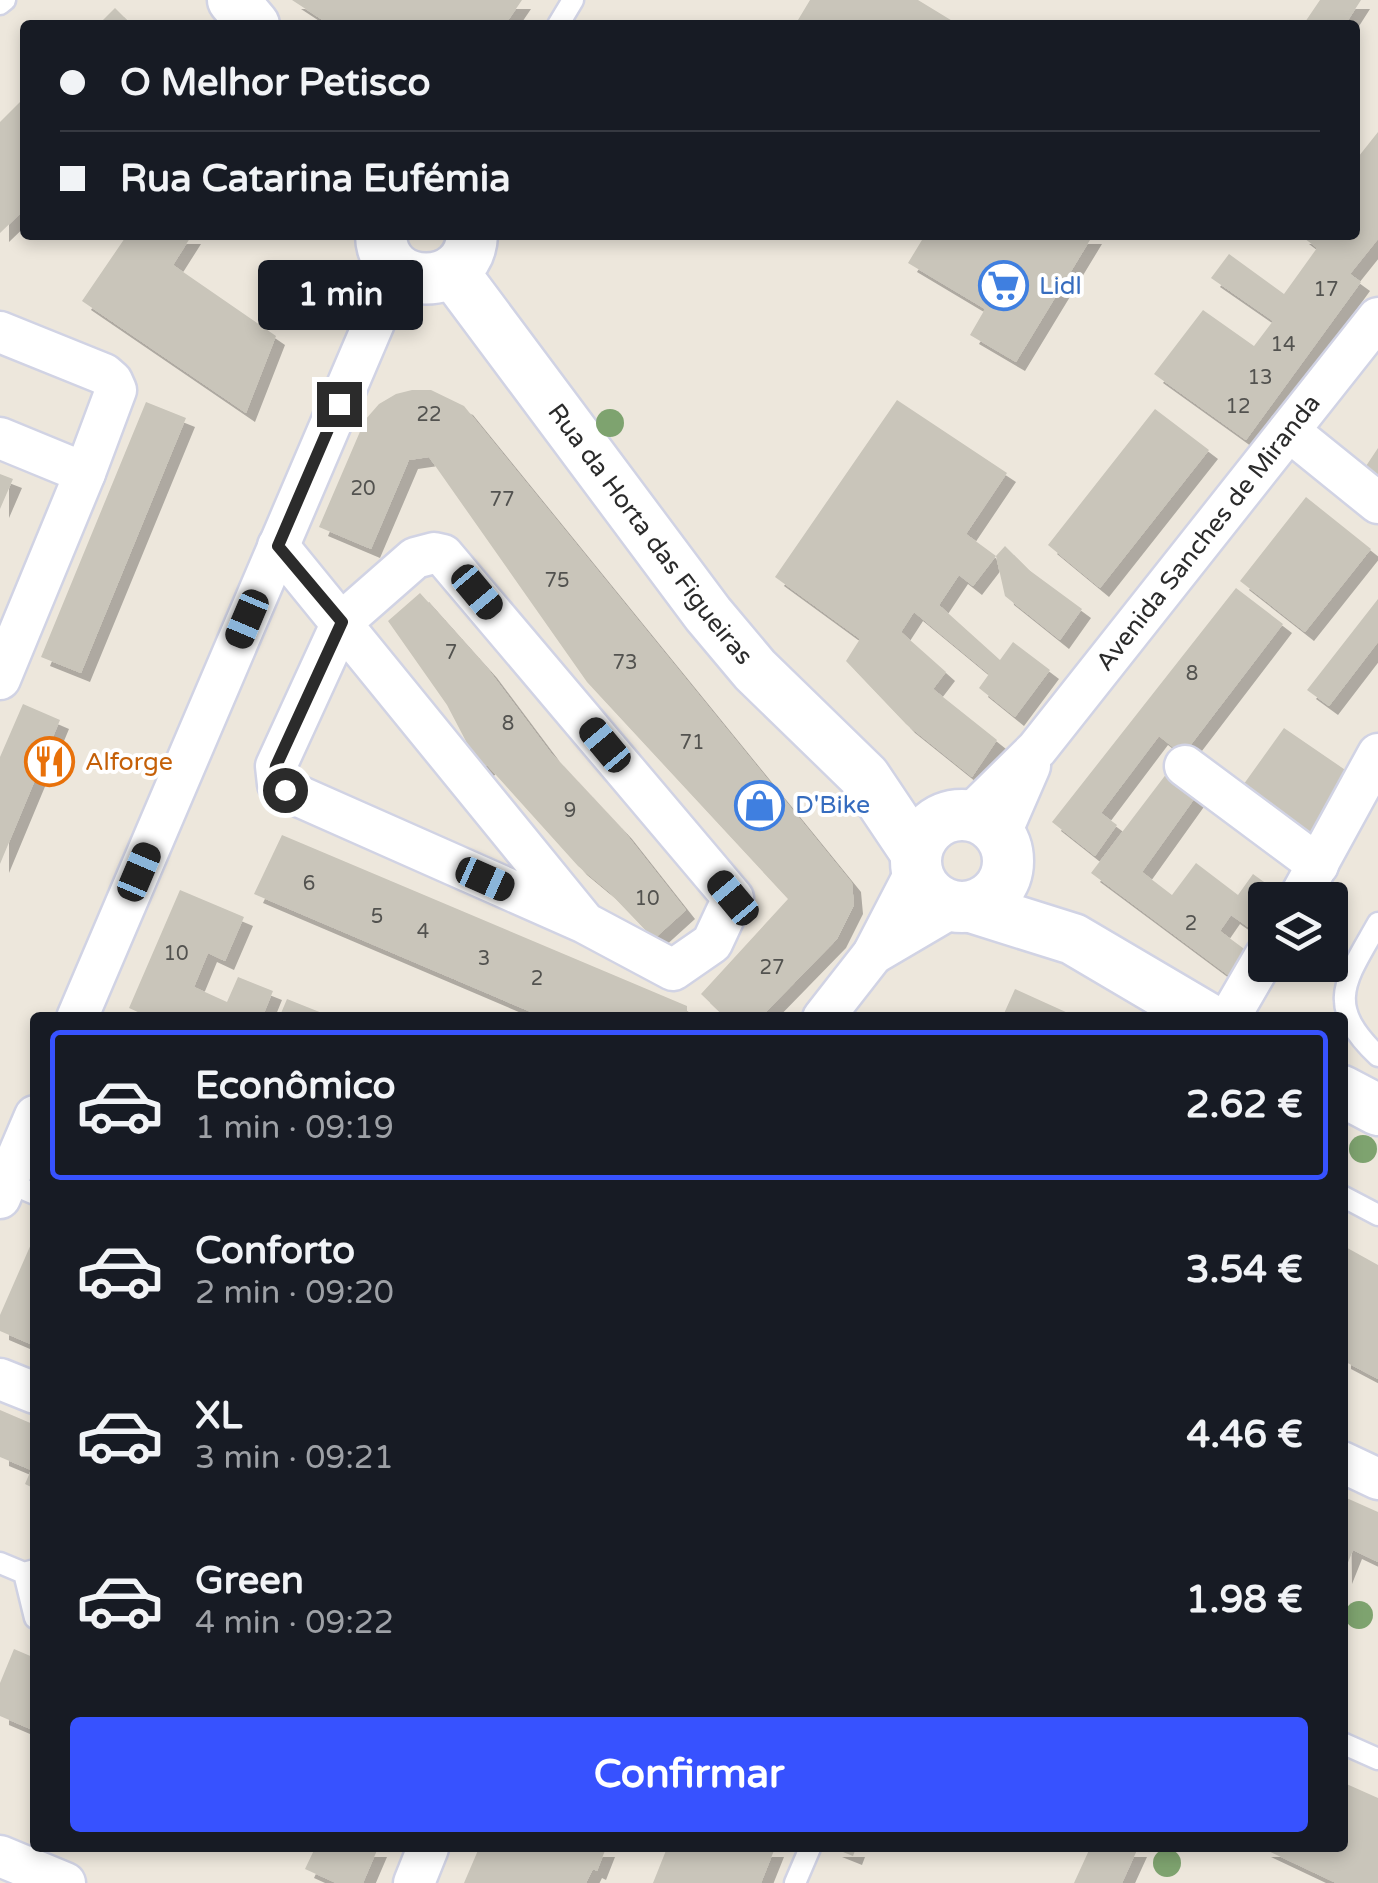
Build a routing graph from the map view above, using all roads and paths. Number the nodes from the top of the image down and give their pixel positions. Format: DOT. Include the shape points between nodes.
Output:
graph roads {
  1 [pos="233,0"];
  2 [pos="250,20"];
  3 [pos="388,252"];
  4 [pos="462,254"];
  5 [pos="1378,318"];
  6 [pos="0,332"];
  7 [pos="1289,431"];
  8 [pos="0,438"];
  9 [pos="85,473"];
  10 [pos="1378,503"];
  11 [pos="278,546"];
  12 [pos="342,622"];
  13 [pos="0,679"];
  14 [pos="1378,754"];
  15 [pos="1185,766"];
  16 [pos="865,776"];
  17 [pos="982,834"];
  18 [pos="916,862"];
  19 [pos="1318,866"];
  20 [pos="1309,882"];
  21 [pos="962,907"];
  22 [pos="586,923"];
  23 [pos="1378,923"];
  24 [pos="1073,939"];
  25 [pos="873,954"];
  26 [pos="1250,982"];
  27 [pos="80,1012"];
  28 [pos="827,1012"];
  29 [pos="1192,1012"];
  30 [pos="1232,1012"];
  31 [pos="1345,1012"];
  32 [pos="1348,1020"];
  33 [pos="1378,1056"];
  34 [pos="1348,1094"];
  35 [pos="1378,1110"];
  36 [pos="30,1134"];
  37 [pos="14,1192"];
  38 [pos="1348,1199"];
  39 [pos="1378,1215"];
  40 [pos="0,1379"];
  41 [pos="30,1392"];
  42 [pos="1348,1465"];
  43 [pos="1378,1478"];
  44 [pos="0,1563"];
  45 [pos="30,1572"];
  46 [pos="1348,1746"];
  47 [pos="1378,1759"];
  48 [pos="426,1852"];
  49 [pos="808,1852"];
  50 [pos="0,1856"];
  51 [pos="64,1883"];
  52 [pos="414,1883"];
  53 [pos="795,1883"];
  1 -- 2 [label="street"];
  3 -- 4 [label="street, Rua da Horta das Figueiras" via="418,280 436,280"];
  3 -- 11 [label="street"];
  4 -- 16 [label="street, Rua da Horta das Figueiras" via="708,614"];
  5 -- 7 [label="street, Avenida Sanches de Miranda"];
  6 -- 9 [label="street" via="112,381 114,400"];
  7 -- 10 [label="street"];
  7 -- 17 [label="street, Avenida Sanches de Miranda" via="1037,749"];
  8 -- 9 [label="street"];
  9 -- 13 [label="street"];
  11 -- 12 [label="street"];
  11 -- 27 [label="street"];
  12 -- 22 [label="street"];
  12 -- 22 [label="street" via="276,766 278,784"];
  12 -- 22 [label="street" via="415,558 443,556 733,898 712,943 673,970"];
  14 -- 19 [label="street"];
  15 -- 19 [label="street"];
  16 -- 17 [label="street, Rua da Horta das Figueiras"];
  16 -- 18 [label="street, Rua da Horta das Figueiras"];
  17 -- 18 [label="street" via="936,823 922,836"];
  17 -- 21 [label="street" via="1001,886 988,900"];
  17 -- 24 [label="street, Rua da Horta das Figueiras"];
  18 -- 21 [label="street" via="923,888 936,900"];
  18 -- 25 [label="street"];
  19 -- 20 [label="street"];
  21 -- 24 [label="street, Rua da Horta das Figueiras"];
  21 -- 25 [label="street"];
  23 -- 31 [label="lane" via="1353,968"];
  24 -- 29 [label="street, Rua da Horta das Figueiras" via="1151,995"];
  25 -- 28 [label="street"];
  26 -- 30 [label="street"];
  32 -- 33 [label="lane"];
  34 -- 35 [label="street"];
  36 -- 37 [label="street"];
  38 -- 39 [label="lane"];
  40 -- 41 [label="street"];
  42 -- 43 [label="street"];
  44 -- 45 [label="lane"];
  46 -- 47 [label="lane"];
  48 -- 52 [label="street"];
  49 -- 53 [label="lane"];
  50 -- 51 [label="street"];
}
